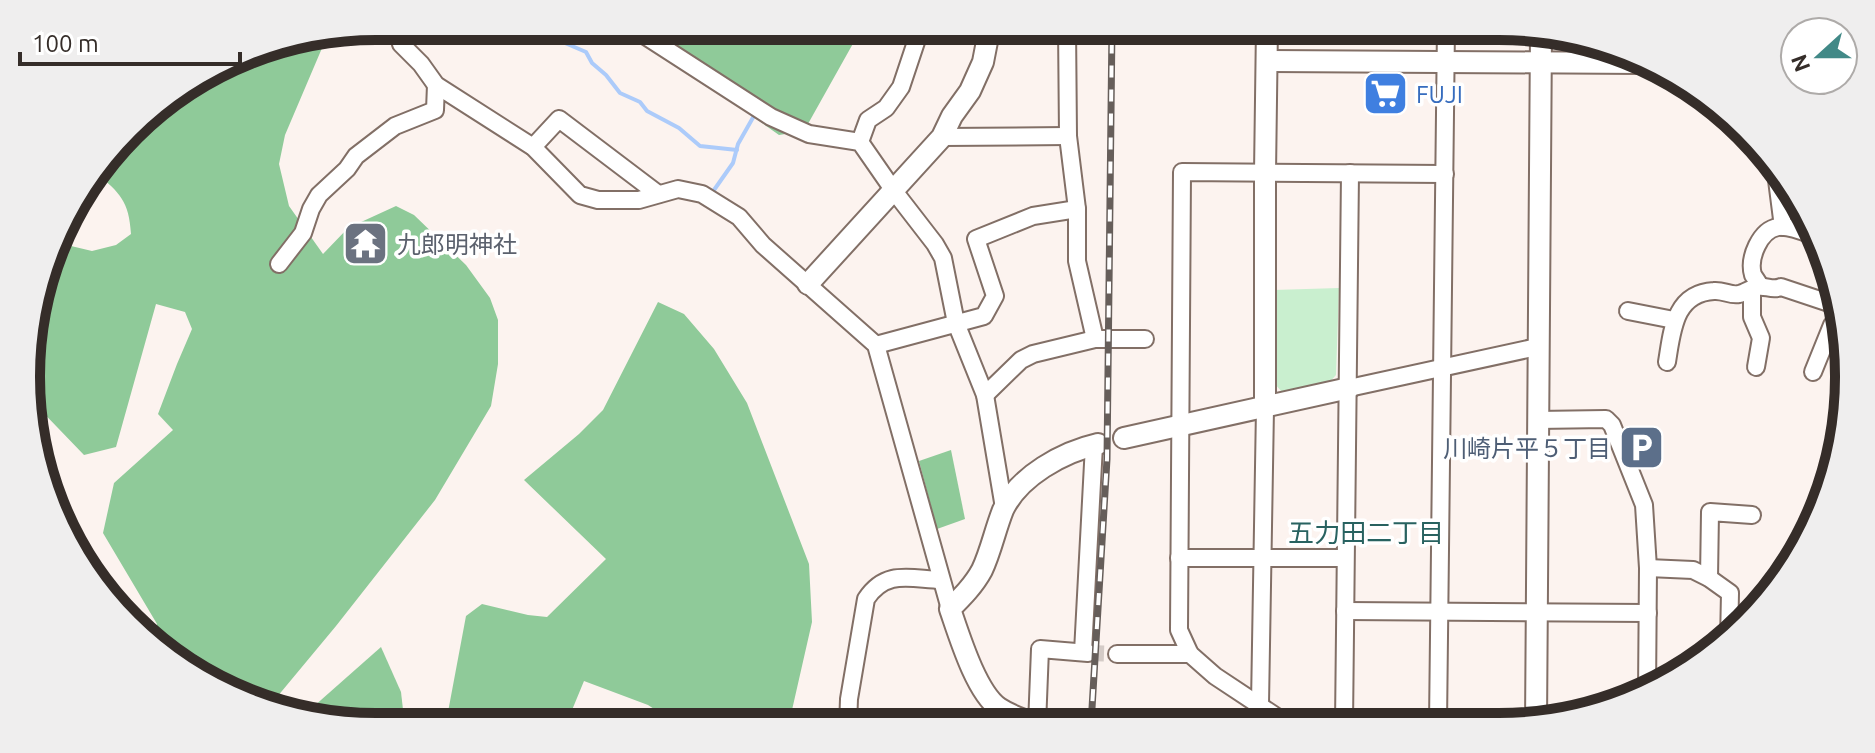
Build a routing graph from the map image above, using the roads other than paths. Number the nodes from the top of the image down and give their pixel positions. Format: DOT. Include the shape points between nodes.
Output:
graph roads {
  1 [pos="400,40"];
  2 [pos="652,40"];
  3 [pos="917,40"];
  4 [pos="987,40"];
  5 [pos="1067,40"];
  6 [pos="1267,40"];
  7 [pos="1446,40"];
  8 [pos="1541,43"];
  9 [pos="1267,61"];
  10 [pos="1446,62"];
  11 [pos="1541,62"];
  12 [pos="1619,63"];
  13 [pos="436,85"];
  14 [pos="1068,136"];
  15 [pos="942,137"];
  16 [pos="860,142"];
  17 [pos="533,147"];
  18 [pos="1265,173"];
  19 [pos="1350,173"];
  20 [pos="1445,174"];
  21 [pos="894,191"];
  22 [pos="1778,191"];
  23 [pos="658,194"];
  24 [pos="1077,209"];
  25 [pos="1783,227"];
  26 [pos="1802,233"];
  27 [pos="279,264"];
  28 [pos="808,284"];
  29 [pos="1756,287"];
  30 [pos="1827,302"];
  31 [pos="1628,311"];
  32 [pos="1674,320"];
  33 [pos="956,323"];
  34 [pos="1831,327"];
  35 [pos="1095,339"];
  36 [pos="1145,339"];
  37 [pos="876,345"];
  38 [pos="1537,347"];
  39 [pos="1667,362"];
  40 [pos="1756,367"];
  41 [pos="1443,368"];
  42 [pos="1813,372"];
  43 [pos="1349,388"];
  44 [pos="985,395"];
  45 [pos="1265,408"];
  46 [pos="1537,420"];
  47 [pos="1181,426"];
  48 [pos="1124,438"];
  49 [pos="1096,444"];
  50 [pos="1004,508"];
  51 [pos="1752,515"];
  52 [pos="1179,558"];
  53 [pos="1262,558"];
  54 [pos="1345,558"];
  55 [pos="1648,568"];
  56 [pos="1709,578"];
  57 [pos="941,580"];
  58 [pos="950,609"];
  59 [pos="1345,611"];
  60 [pos="1536,611"];
  61 [pos="1439,612"];
  62 [pos="1648,613"];
  63 [pos="1729,620"];
  64 [pos="1117,654"];
  65 [pos="1190,654"];
  66 [pos="1647,678"];
  67 [pos="1260,704"];
  68 [pos="1536,711"];
  69 [pos="848,713"];
  70 [pos="995,713"];
  71 [pos="1038,713"];
  72 [pos="1272,713"];
  73 [pos="1344,713"];
  74 [pos="1438,713"];
  1 -- 13 [label="street"];
  2 -- 16 [label="street" via="771,117 809,134"];
  3 -- 16 [label="street" via="901,87 886,108 868,120"];
  4 -- 15 [label="street" via="970,91"];
  5 -- 14 [label="street"];
  6 -- 9 [label="street"];
  7 -- 10 [label="street"];
  8 -- 11 [label="street"];
  9 -- 10 [label="street"];
  9 -- 18 [label="street"];
  10 -- 11 [label="street"];
  10 -- 20 [label="street"];
  11 -- 12 [label="street"];
  11 -- 38 [label="street"];
  13 -- 17 [label="street"];
  13 -- 27 [label="street" via="435,110 395,126 356,156 319,195 303,233"];
  14 -- 15 [label="street"];
  14 -- 24 [label="street"];
  15 -- 21 [label="street"];
  16 -- 21 [label="street"];
  17 -- 23 [label="street" via="580,195 639,200"];
  17 -- 23 [label="street" via="559,119"];
  18 -- 19 [label="street"];
  18 -- 45 [label="street"];
  18 -- 47 [label="street" via="1182,172"];
  19 -- 20 [label="street"];
  19 -- 43 [label="street"];
  20 -- 41 [label="street"];
  21 -- 28 [label="street"];
  21 -- 33 [label="street" via="943,258"];
  22 -- 25 [label="street"];
  23 -- 28 [label="street" via="678,189 717,202"];
  24 -- 33 [label="street" via="1033,216 976,239 995,296 984,316"];
  24 -- 35 [label="street" via="1077,261"];
  25 -- 26 [label="street"];
  25 -- 29 [label="street" via="1775,227 1754,250"];
  28 -- 37 [label="street"];
  29 -- 30 [label="street" via="1781,287"];
  29 -- 32 [label="street" via="1737,295 1697,295"];
  29 -- 40 [label="street" via="1752,317 1761,338"];
  31 -- 32 [label="street"];
  32 -- 39 [label="street"];
  33 -- 37 [label="street"];
  33 -- 44 [label="street"];
  34 -- 42 [label="street"];
  35 -- 36 [label="street"];
  35 -- 44 [label="street" via="1021,360"];
  37 -- 57 [label="street"];
  38 -- 41 [label="street"];
  38 -- 46 [label="street"];
  41 -- 43 [label="street"];
  41 -- 61 [label="street"];
  43 -- 45 [label="street"];
  43 -- 54 [label="street"];
  44 -- 50 [label="street"];
  45 -- 47 [label="street"];
  45 -- 53 [label="street"];
  46 -- 55 [label="street" via="1606,419 1612,425 1644,505"];
  46 -- 60 [label="street"];
  47 -- 48 [label="street"];
  47 -- 52 [label="street"];
  49 -- 50 [label="street" via="1043,468"];
  49 -- 71 [label="street" via="1086,652 1040,649"];
  50 -- 58 [label="street" via="982,570"];
  51 -- 56 [label="street" via="1710,512"];
  52 -- 53 [label="street"];
  52 -- 65 [label="street" via="1179,630"];
  53 -- 54 [label="street"];
  53 -- 67 [label="street"];
  54 -- 59 [label="street"];
  55 -- 56 [label="street" via="1693,570"];
  55 -- 62 [label="street"];
  56 -- 63 [label="street" via="1730,593"];
  57 -- 58 [label="street"];
  57 -- 69 [label="street" via="893,578 872,590 866,599"];
  58 -- 70 [label="street" via="970,667"];
  59 -- 61 [label="street"];
  59 -- 73 [label="street"];
  60 -- 61 [label="street"];
  60 -- 62 [label="street"];
  60 -- 68 [label="street"];
  61 -- 74 [label="street"];
  62 -- 66 [label="street"];
  64 -- 65 [label="street"];
  65 -- 67 [label="street"];
  67 -- 72 [label="street"];
}
